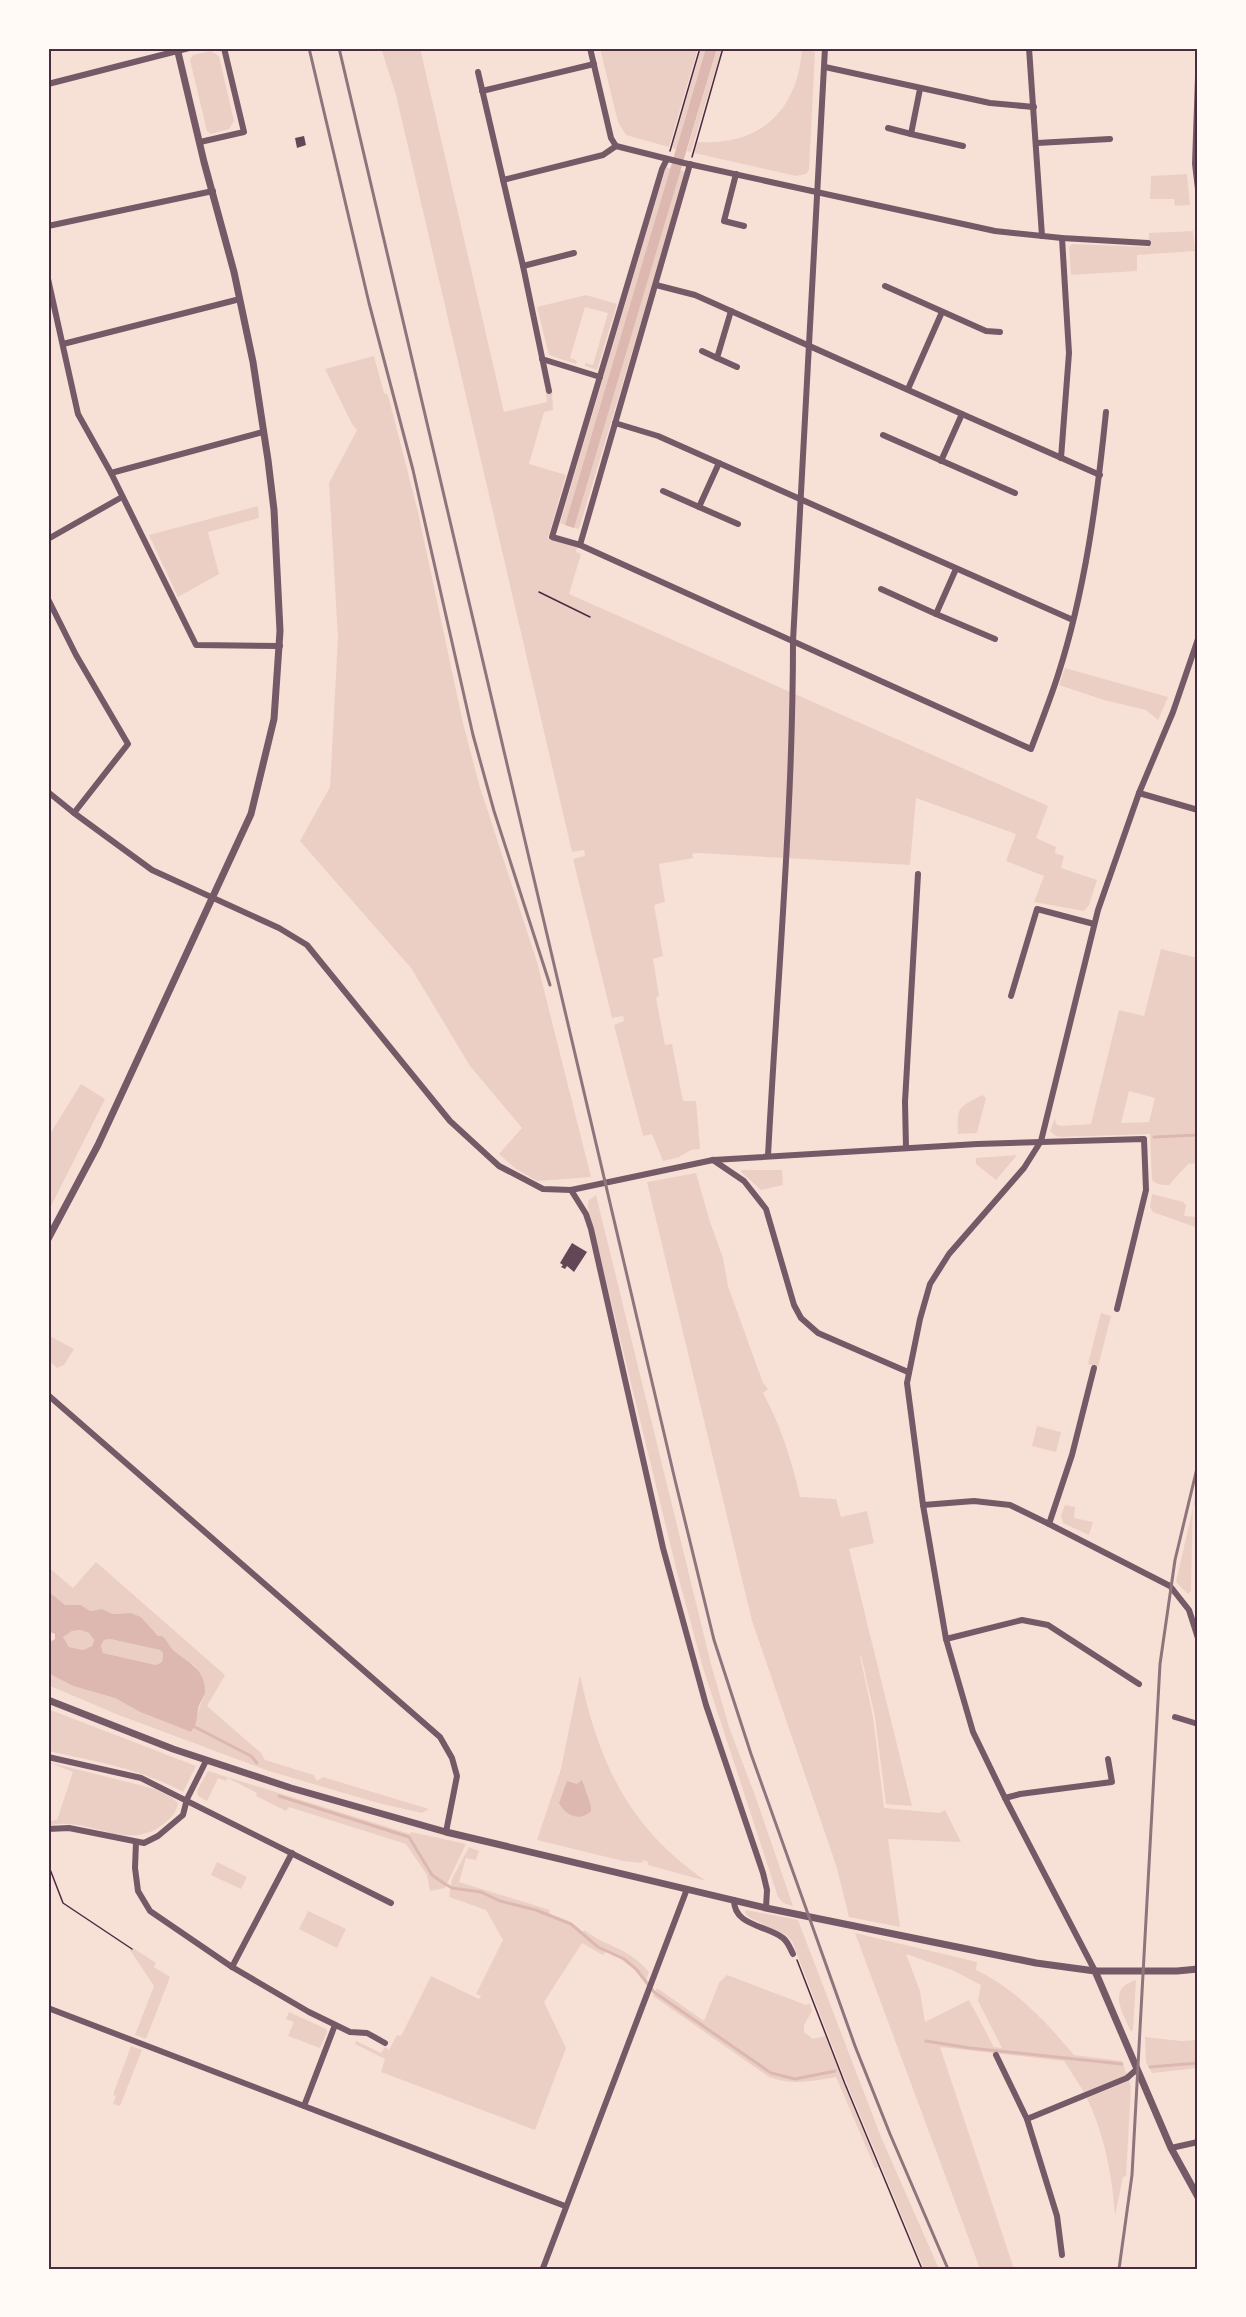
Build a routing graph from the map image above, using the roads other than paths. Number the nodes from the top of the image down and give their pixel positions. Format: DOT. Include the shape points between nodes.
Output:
graph roads {
  1 [pos="189,48"];
  2 [pos="224,48"];
  3 [pos="590,48"];
  4 [pos="825,48"];
  5 [pos="1030,48"];
  6 [pos="177,49"];
  7 [pos="594,64"];
  8 [pos="825,67"];
  9 [pos="478,72"];
  10 [pos="1198,77"];
  11 [pos="48,84"];
  12 [pos="920,89"];
  13 [pos="482,91"];
  14 [pos="1034,106"];
  15 [pos="888,128"];
  16 [pos="911,134"];
  17 [pos="1110,139"];
  18 [pos="200,142"];
  19 [pos="1037,143"];
  20 [pos="616,146"];
  21 [pos="963,146"];
  22 [pos="669,159"];
  23 [pos="687,163"];
  24 [pos="736,174"];
  25 [pos="503,180"];
  26 [pos="1198,189"];
  27 [pos="213,191"];
  28 [pos="818,193"];
  29 [pos="48,226"];
  30 [pos="744,226"];
  31 [pos="1042,236"];
  32 [pos="1062,238"];
  33 [pos="1148,243"];
  34 [pos="574,253"];
  35 [pos="523,266"];
  36 [pos="48,279"];
  37 [pos="656,285"];
  38 [pos="885,286"];
  39 [pos="240,299"];
  40 [pos="731,311"];
  41 [pos="942,312"];
  42 [pos="1000,332"];
  43 [pos="63,344"];
  44 [pos="811,347"];
  45 [pos="702,351"];
  46 [pos="717,357"];
  47 [pos="542,359"];
  48 [pos="737,367"];
  49 [pos="600,377"];
  50 [pos="908,389"];
  51 [pos="549,391"];
  52 [pos="1106,412"];
  53 [pos="962,414"];
  54 [pos="615,423"];
  55 [pos="263,432"];
  56 [pos="884,435"];
  57 [pos="1061,458"];
  58 [pos="941,461"];
  59 [pos="719,463"];
  60 [pos="111,473"];
  61 [pos="1100,475"];
  62 [pos="663,491"];
  63 [pos="1015,493"];
  64 [pos="122,497"];
  65 [pos="801,499"];
  66 [pos="699,507"];
  67 [pos="738,524"];
  68 [pos="48,539"];
  69 [pos="580,545"];
  70 [pos="956,569"];
  71 [pos="881,589"];
  72 [pos="48,599"];
  73 [pos="936,614"];
  74 [pos="1073,620"];
  75 [pos="995,639"];
  76 [pos="1198,639"];
  77 [pos="793,641"];
  78 [pos="280,646"];
  79 [pos="48,792"];
  80 [pos="1139,793"];
  81 [pos="1198,810"];
  82 [pos="74,813"];
  83 [pos="918,874"];
  84 [pos="212,898"];
  85 [pos="1094,924"];
  86 [pos="1011,996"];
  87 [pos="1041,1141"];
  88 [pos="906,1148"];
  89 [pos="768,1156"];
  90 [pos="713,1160"];
  91 [pos="571,1190"];
  92 [pos="48,1239"];
  93 [pos="1117,1309"];
  94 [pos="1094,1368"];
  95 [pos="908,1372"];
  96 [pos="48,1395"];
  97 [pos="923,1505"];
  98 [pos="1049,1524"];
  99 [pos="1198,1638"];
  100 [pos="946,1639"];
  101 [pos="1138,1684"];
  102 [pos="48,1700"];
  103 [pos="1175,1717"];
  104 [pos="1198,1724"];
  105 [pos="48,1757"];
  106 [pos="1108,1760"];
  107 [pos="206,1761"];
  108 [pos="1005,1798"];
  109 [pos="187,1799"];
  110 [pos="48,1829"];
  111 [pos="446,1832"];
  112 [pos="136,1842"];
  113 [pos="292,1853"];
  114 [pos="687,1888"];
  115 [pos="734,1900"];
  116 [pos="390,1903"];
  117 [pos="766,1908"];
  118 [pos="794,1954"];
  119 [pos="232,1967"];
  120 [pos="1198,1969"];
  121 [pos="1095,1971"];
  122 [pos="48,2008"];
  123 [pos="335,2025"];
  124 [pos="385,2043"];
  125 [pos="996,2055"];
  126 [pos="1137,2068"];
  127 [pos="304,2106"];
  128 [pos="1028,2119"];
  129 [pos="1198,2142"];
  130 [pos="1170,2148"];
  131 [pos="1198,2197"];
  132 [pos="565,2206"];
  133 [pos="1062,2255"];
  134 [pos="543,2268"];
  1 -- 6 [label="street"];
  2 -- 18 [label="street" via="244,132"];
  3 -- 7 [label="street"];
  4 -- 8 [label="street"];
  5 -- 14 [label="street"];
  6 -- 11 [label="street"];
  6 -- 18 [label="street"];
  7 -- 13 [label="street"];
  7 -- 20 [label="street"];
  8 -- 12 [label="street"];
  8 -- 28 [label="street"];
  9 -- 13 [label="street"];
  10 -- 26 [label="street"];
  12 -- 14 [label="street" via="990,103"];
  12 -- 16 [label="street"];
  13 -- 25 [label="street"];
  14 -- 19 [label="street"];
  15 -- 16 [label="street"];
  16 -- 21 [label="street"];
  17 -- 19 [label="street"];
  18 -- 27 [label="street"];
  19 -- 31 [label="street"];
  20 -- 22 [label="street"];
  20 -- 25 [label="street" via="603,155"];
  22 -- 23 [label="street"];
  22 -- 49 [label="street" via="662,169"];
  23 -- 24 [label="street"];
  23 -- 37 [label="street"];
  24 -- 28 [label="street"];
  24 -- 30 [label="street" via="724,221"];
  25 -- 35 [label="street"];
  27 -- 29 [label="street"];
  27 -- 39 [label="street"];
  28 -- 31 [label="street" via="995,231"];
  28 -- 44 [label="street"];
  31 -- 32 [label="street"];
  32 -- 33 [label="street"];
  32 -- 57 [label="street" via="1069,353"];
  34 -- 35 [label="street"];
  35 -- 47 [label="street"];
  36 -- 43 [label="street"];
  37 -- 40 [label="street"];
  37 -- 54 [label="street"];
  38 -- 41 [label="street"];
  39 -- 43 [label="street"];
  39 -- 55 [label="street"];
  40 -- 44 [label="street"];
  40 -- 46 [label="street"];
  41 -- 42 [label="street" via="986,331"];
  41 -- 50 [label="street"];
  43 -- 60 [label="street" via="78,414"];
  44 -- 50 [label="street"];
  44 -- 65 [label="street"];
  45 -- 46 [label="street"];
  46 -- 48 [label="street"];
  47 -- 49 [label="street"];
  47 -- 51 [label="street"];
  49 -- 69 [label="street" via="552,537"];
  50 -- 53 [label="street"];
  52 -- 61 [label="street"];
  53 -- 57 [label="street"];
  53 -- 58 [label="street"];
  54 -- 59 [label="street" via="658,436"];
  54 -- 69 [label="street"];
  55 -- 60 [label="street"];
  55 -- 78 [label="street" via="274,510"];
  56 -- 58 [label="street"];
  57 -- 61 [label="street"];
  58 -- 63 [label="street"];
  59 -- 65 [label="street"];
  59 -- 66 [label="street"];
  60 -- 64 [label="street"];
  61 -- 74 [label="street"];
  62 -- 66 [label="street"];
  64 -- 68 [label="street"];
  64 -- 78 [label="street" via="196,645"];
  65 -- 70 [label="street"];
  65 -- 77 [label="street"];
  66 -- 67 [label="street"];
  69 -- 77 [label="street"];
  70 -- 73 [label="street"];
  70 -- 74 [label="street"];
  71 -- 73 [label="street"];
  72 -- 82 [label="street" via="128,744"];
  73 -- 75 [label="street"];
  74 -- 77 [label="street" via="1031,749"];
  76 -- 80 [label="street"];
  77 -- 89 [label="street" via="793,706"];
  78 -- 84 [label="street" via="274,719 251,814"];
  79 -- 82 [label="street"];
  80 -- 81 [label="street"];
  80 -- 85 [label="street"];
  82 -- 84 [label="street" via="152,870"];
  83 -- 88 [label="street"];
  84 -- 91 [label="street" via="307,945 450,1121 499,1166 543,1189"];
  84 -- 92 [label="street" via="98,1145"];
  85 -- 86 [label="street" via="1038,909"];
  85 -- 87 [label="street"];
  87 -- 88 [label="street"];
  87 -- 93 [label="street" via="1144,1139 1143,1210"];
  87 -- 95 [label="street" via="1024,1168 949,1254 930,1284"];
  88 -- 89 [label="street"];
  89 -- 90 [label="street"];
  90 -- 91 [label="street"];
  90 -- 95 [label="street" via="744,1181 766,1209 801,1318 818,1333"];
  91 -- 117 [label="street" via="591,1229 663,1548 706,1705 766,1882"];
  94 -- 98 [label="street"];
  95 -- 97 [label="street"];
  96 -- 111 [label="street" via="440,1737 457,1776"];
  97 -- 98 [label="street" via="974,1501 1010,1505"];
  97 -- 100 [label="street"];
  98 -- 99 [label="street" via="1170,1586 1189,1610"];
  100 -- 101 [label="street" via="1022,1620 1048,1625"];
  100 -- 108 [label="street" via="973,1732"];
  102 -- 107 [label="street"];
  103 -- 104 [label="street"];
  105 -- 109 [label="street" via="141,1778"];
  106 -- 108 [label="street" via="1112,1782"];
  107 -- 109 [label="street"];
  107 -- 111 [label="street"];
  108 -- 121 [label="street"];
  109 -- 112 [label="street" via="183,1815 170,1827 144,1843"];
  109 -- 113 [label="street"];
  110 -- 112 [label="street" via="69,1828"];
  111 -- 114 [label="street"];
  112 -- 119 [label="street" via="138,1891 150,1911"];
  113 -- 116 [label="street"];
  113 -- 119 [label="street"];
  114 -- 115 [label="street"];
  114 -- 132 [label="street"];
  115 -- 117 [label="street"];
  115 -- 118 [label="street" via="739,1917 781,1936"];
  117 -- 121 [label="street" via="985,1954"];
  119 -- 123 [label="street"];
  120 -- 121 [label="street"];
  121 -- 126 [label="street"];
  122 -- 127 [label="street"];
  123 -- 124 [label="street" via="350,2032 367,2033"];
  123 -- 127 [label="street"];
  125 -- 128 [label="street"];
  126 -- 128 [label="street" via="1127,2078"];
  126 -- 130 [label="street"];
  127 -- 132 [label="street"];
  128 -- 133 [label="street" via="1057,2216"];
  129 -- 130 [label="street"];
  130 -- 131 [label="street"];
  132 -- 134 [label="street"];
}
